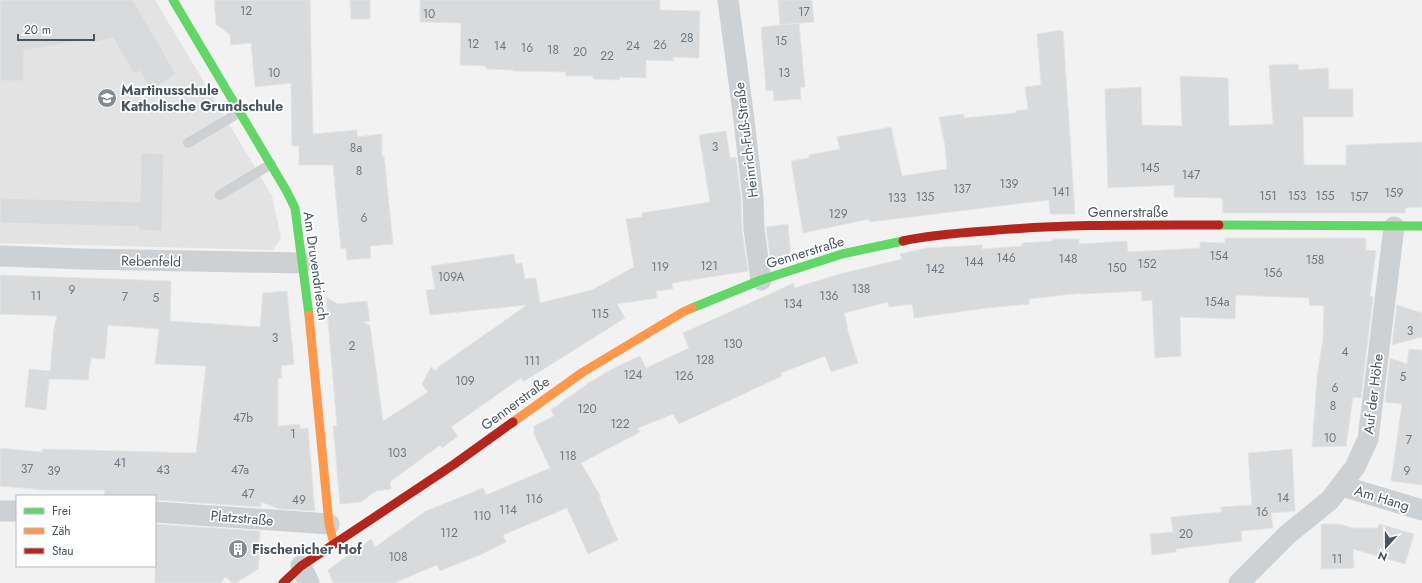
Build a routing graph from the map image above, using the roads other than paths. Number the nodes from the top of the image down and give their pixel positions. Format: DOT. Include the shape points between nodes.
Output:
graph roads {
  1 [pos="173,0"];
  2 [pos="728,0"];
  3 [pos="240,112"];
  4 [pos="188,143"];
  5 [pos="271,164"];
  6 [pos="220,195"];
  7 [pos="1422,226"];
  8 [pos="1394,227"];
  9 [pos="0,256"];
  10 [pos="302,263"];
  11 [pos="761,280"];
  12 [pos="1342,486"];
  13 [pos="1422,510"];
  14 [pos="0,511"];
  15 [pos="16,511"];
  16 [pos="156,512"];
  17 [pos="331,534"];
  18 [pos="305,575"];
  19 [pos="283,583"];
  20 [pos="1239,583"];
  1 -- 3 [label="street, Am Druvendriesch"];
  2 -- 11 [label="street, Heinrich-Fuß-Straße" via="752,182 754,229"];
  3 -- 4 [label="lane"];
  3 -- 5 [label="street, Am Druvendriesch"];
  5 -- 6 [label="lane"];
  5 -- 10 [label="street, Am Druvendriesch" via="295,208"];
  7 -- 8 [label="street, Gennerstraße"];
  8 -- 11 [label="street, Gennerstraße" via="1031,227 925,236 842,254"];
  8 -- 12 [label="street, Auf der Höhe" via="1368,439 1355,468"];
  9 -- 10 [label="street, Rebenfeld"];
  10 -- 17 [label="street, Am Druvendriesch" via="311,327"];
  11 -- 17 [label="street, Gennerstraße" via="683,312 583,372 453,465"];
  12 -- 13 [label="street, Am Hang"];
  12 -- 20 [label="street, Auf der Höhe" via="1330,500 1288,534"];
  14 -- 15 [label="street"];
  16 -- 17 [label="street, Platzstraße"];
  17 -- 18 [label="street, Gennerstraße"];
  18 -- 19 [label="street, Gennerstraße"];
}
